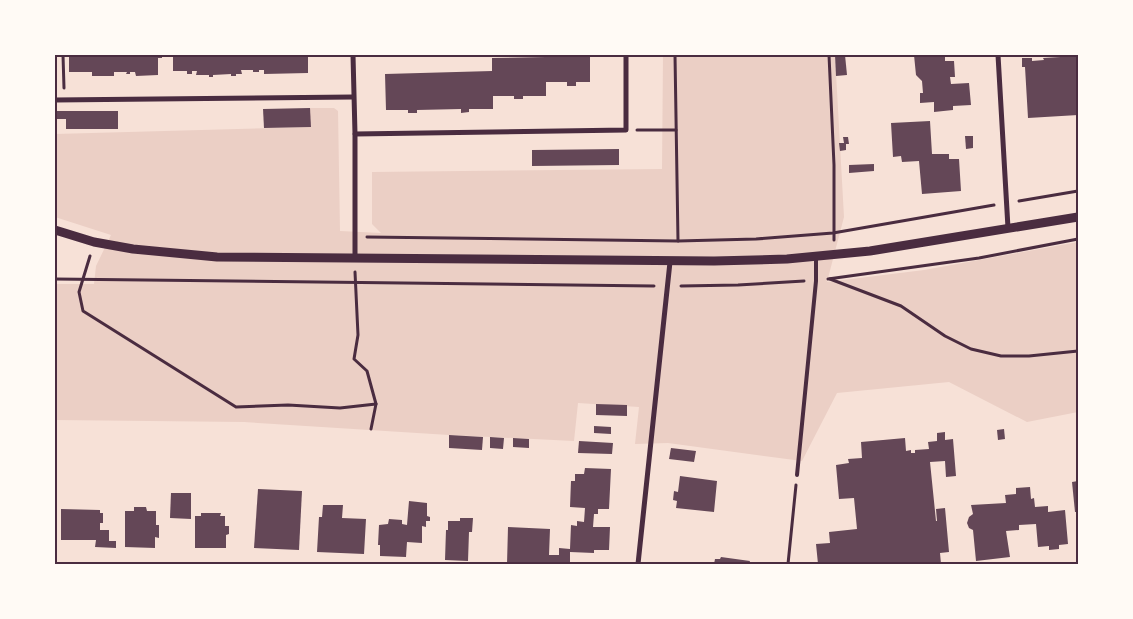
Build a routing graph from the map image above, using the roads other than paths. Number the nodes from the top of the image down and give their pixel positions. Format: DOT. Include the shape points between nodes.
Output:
graph roads {
  1 [pos="353,55"];
  2 [pos="626,55"];
  3 [pos="998,55"];
  4 [pos="353,97"];
  5 [pos="55,100"];
  6 [pos="355,134"];
  7 [pos="1078,217"];
  8 [pos="1008,228"];
  9 [pos="55,230"];
  10 [pos="816,257"];
  11 [pos="355,259"];
  12 [pos="670,262"];
  13 [pos="797,475"];
  14 [pos="638,564"];
  1 -- 4 [label="street"];
  2 -- 6 [label="street" via="626,130"];
  3 -- 8 [label="street"];
  4 -- 5 [label="street"];
  4 -- 6 [label="street"];
  6 -- 11 [label="street"];
  7 -- 8 [label="street"];
  8 -- 10 [label="street"];
  9 -- 11 [label="street" via="94,242 183,255"];
  10 -- 12 [label="street"];
  10 -- 13 [label="lane"];
  11 -- 12 [label="street"];
  12 -- 14 [label="street"];
}
